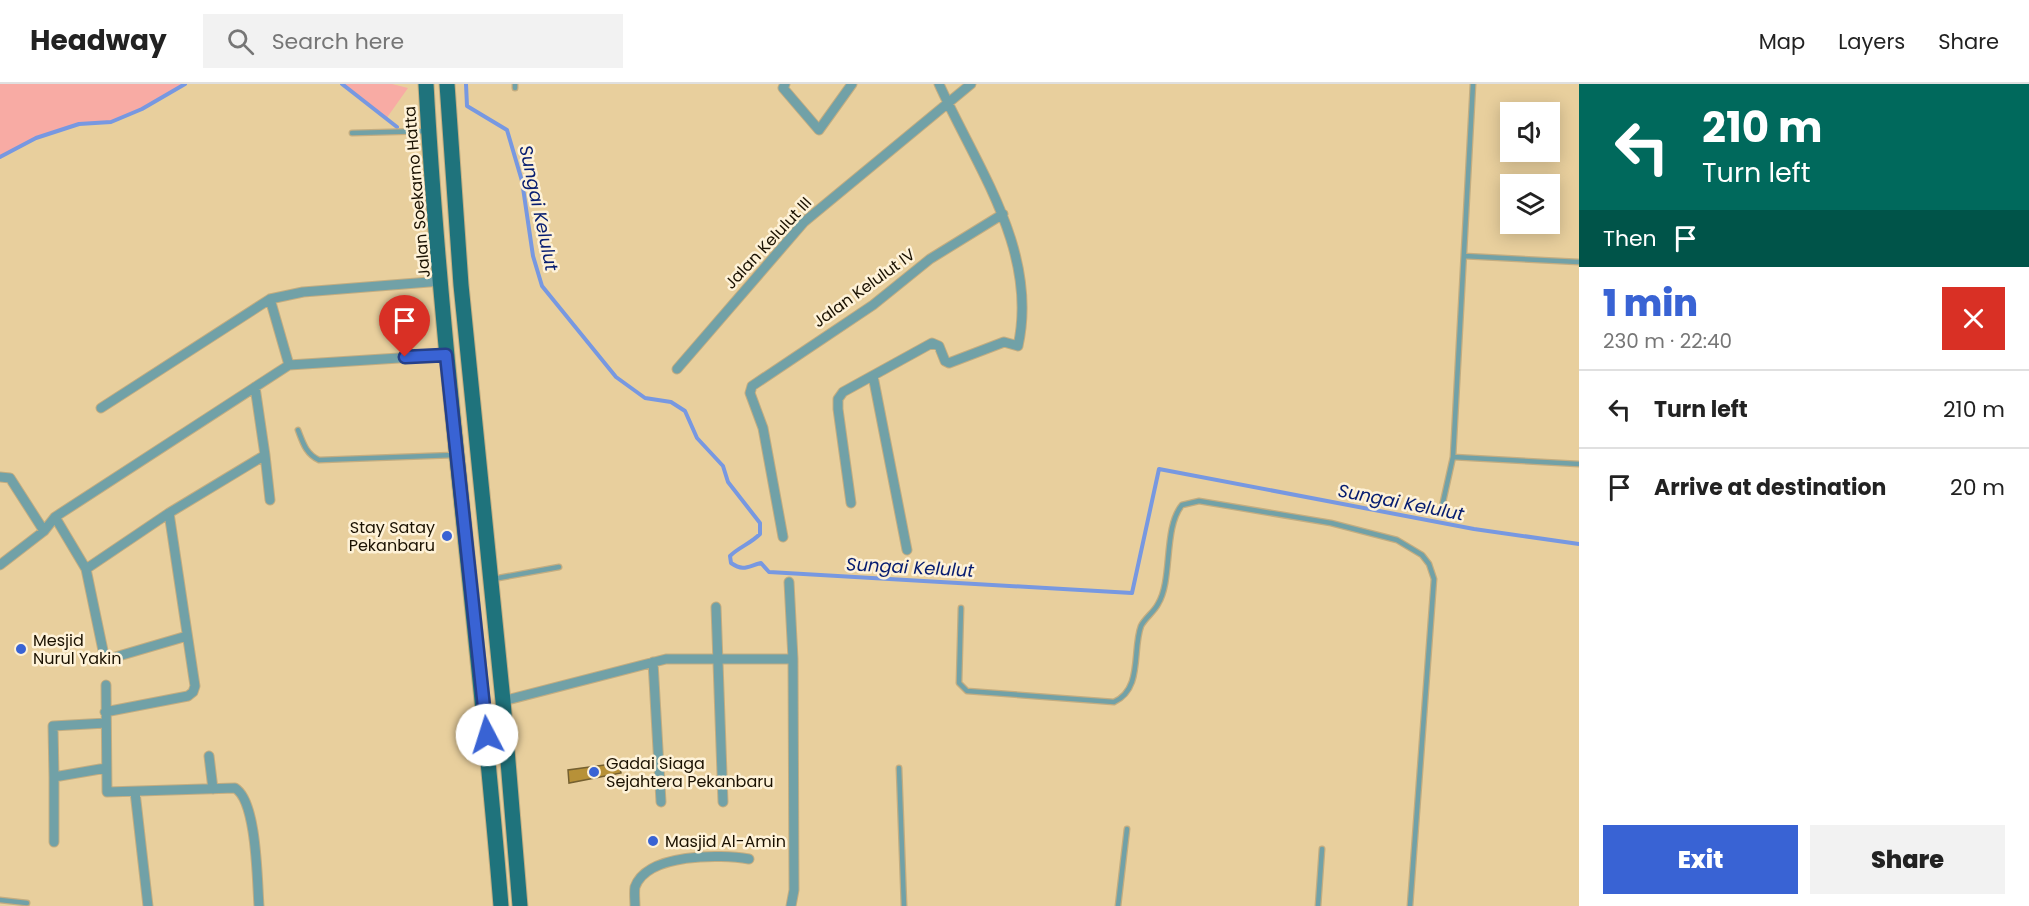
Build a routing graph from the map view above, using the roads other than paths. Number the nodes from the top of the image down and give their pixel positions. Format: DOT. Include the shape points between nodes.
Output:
graph roads {
  1 [pos="426,84"];
  2 [pos="447,84"];
  3 [pos="852,84"];
  4 [pos="939,84"];
  5 [pos="971,84"];
  6 [pos="1473,84"];
  7 [pos="784,86"];
  8 [pos="947,102"];
  9 [pos="431,131"];
  10 [pos="352,133"];
  11 [pos="1003,214"];
  12 [pos="1464,256"];
  13 [pos="1579,262"];
  14 [pos="442,281"];
  15 [pos="270,299"];
  16 [pos="446,355"];
  17 [pos="289,365"];
  18 [pos="677,369"];
  19 [pos="873,376"];
  20 [pos="255,387"];
  21 [pos="100,408"];
  22 [pos="298,430"];
  23 [pos="265,455"];
  24 [pos="456,455"];
  25 [pos="1453,457"];
  26 [pos="1579,464"];
  27 [pos="0,477"];
  28 [pos="270,500"];
  29 [pos="851,503"];
  30 [pos="1441,511"];
  31 [pos="169,513"];
  32 [pos="55,517"];
  33 [pos="44,531"];
  34 [pos="486,534"];
  35 [pos="464,537"];
  36 [pos="783,537"];
  37 [pos="907,550"];
  38 [pos="0,565"];
  39 [pos="559,567"];
  40 [pos="86,569"];
  41 [pos="491,579"];
  42 [pos="789,582"];
  43 [pos="716,607"];
  44 [pos="961,608"];
  45 [pos="187,636"];
  46 [pos="718,657"];
  47 [pos="793,659"];
  48 [pos="654,662"];
  49 [pos="106,685"];
  50 [pos="503,701"];
  51 [pos="105,712"];
  52 [pos="106,723"];
  53 [pos="209,756"];
  54 [pos="106,768"];
  55 [pos="898,768"];
  56 [pos="54,777"];
  57 [pos="213,789"];
  58 [pos="135,792"];
  59 [pos="661,802"];
  60 [pos="723,802"];
  61 [pos="1127,829"];
  62 [pos="54,842"];
  63 [pos="1322,849"];
  64 [pos="749,859"];
  65 [pos="0,900"];
  66 [pos="27,903"];
  67 [pos="148,906"];
  68 [pos="259,906"];
  69 [pos="501,906"];
  70 [pos="520,906"];
  71 [pos="632,906"];
  72 [pos="791,906"];
  73 [pos="904,906"];
  74 [pos="1118,906"];
  75 [pos="1318,906"];
  76 [pos="1410,906"];
  1 -- 9 [label="main road, Jalan Soekarno Hatta"];
  2 -- 34 [label="main road" via="461,285"];
  3 -- 7 [label="street" via="819,130"];
  4 -- 8 [label="street"];
  5 -- 8 [label="street, Jalan Kelulut III"];
  6 -- 12 [label="lane"];
  8 -- 11 [label="street"];
  8 -- 18 [label="street, Jalan Kelulut III" via="804,222"];
  9 -- 10 [label="lane"];
  9 -- 14 [label="main road, Jalan Soekarno Hatta"];
  11 -- 19 [label="street" via="1021,283 1023,326 1018,346 1004,342 949,363 939,346 932,343"];
  11 -- 36 [label="street, Jalan Kelulut IV" via="930,259 873,305 756,382 750,393 763,428"];
  12 -- 13 [label="lane"];
  12 -- 25 [label="lane"];
  14 -- 15 [label="street" via="303,292"];
  14 -- 16 [label="main road, Jalan Soekarno Hatta"];
  15 -- 17 [label="street"];
  15 -- 21 [label="street"];
  16 -- 17 [label="street"];
  16 -- 24 [label="main road, Jalan Soekarno Hatta"];
  17 -- 20 [label="street"];
  19 -- 29 [label="street" via="843,392 838,399"];
  19 -- 37 [label="street"];
  20 -- 23 [label="street"];
  20 -- 32 [label="street"];
  22 -- 24 [label="lane" via="305,448 319,460"];
  23 -- 28 [label="street"];
  23 -- 31 [label="street"];
  24 -- 35 [label="main road, Jalan Soekarno Hatta"];
  25 -- 26 [label="lane"];
  25 -- 30 [label="lane"];
  27 -- 33 [label="street" via="10,478"];
  31 -- 40 [label="street"];
  31 -- 45 [label="street"];
  32 -- 33 [label="street"];
  32 -- 40 [label="street"];
  33 -- 38 [label="street"];
  34 -- 35 [label="main road"];
  34 -- 41 [label="main road"];
  35 -- 69 [label="main road, Jalan Soekarno Hatta" via="485,714"];
  39 -- 41 [label="lane"];
  40 -- 45 [label="street" via="105,660"];
  41 -- 50 [label="main road"];
  42 -- 47 [label="street"];
  43 -- 46 [label="street"];
  44 -- 76 [label="lane" via="960,683 967,691 1114,702 1122,698 1131,682 1141,627 1158,605 1174,520 1182,505 1199,501 1331,523 1397,540 1415,549 1429,564 1434,579"];
  45 -- 51 [label="street" via="193,692"];
  46 -- 47 [label="street"];
  46 -- 48 [label="street"];
  46 -- 60 [label="street"];
  47 -- 72 [label="street"];
  48 -- 50 [label="street"];
  48 -- 59 [label="street"];
  49 -- 51 [label="street"];
  50 -- 70 [label="main road"];
  51 -- 52 [label="street"];
  52 -- 54 [label="street"];
  52 -- 56 [label="street" via="53,726"];
  53 -- 57 [label="street"];
  54 -- 56 [label="street"];
  54 -- 58 [label="street" via="107,792"];
  55 -- 73 [label="lane"];
  56 -- 62 [label="street"];
  57 -- 58 [label="street"];
  57 -- 68 [label="street" via="235,788 247,800"];
  58 -- 67 [label="street"];
  61 -- 74 [label="lane"];
  63 -- 75 [label="lane"];
  64 -- 71 [label="street" via="698,856 666,865 641,878"];
  65 -- 66 [label="lane"];
}
